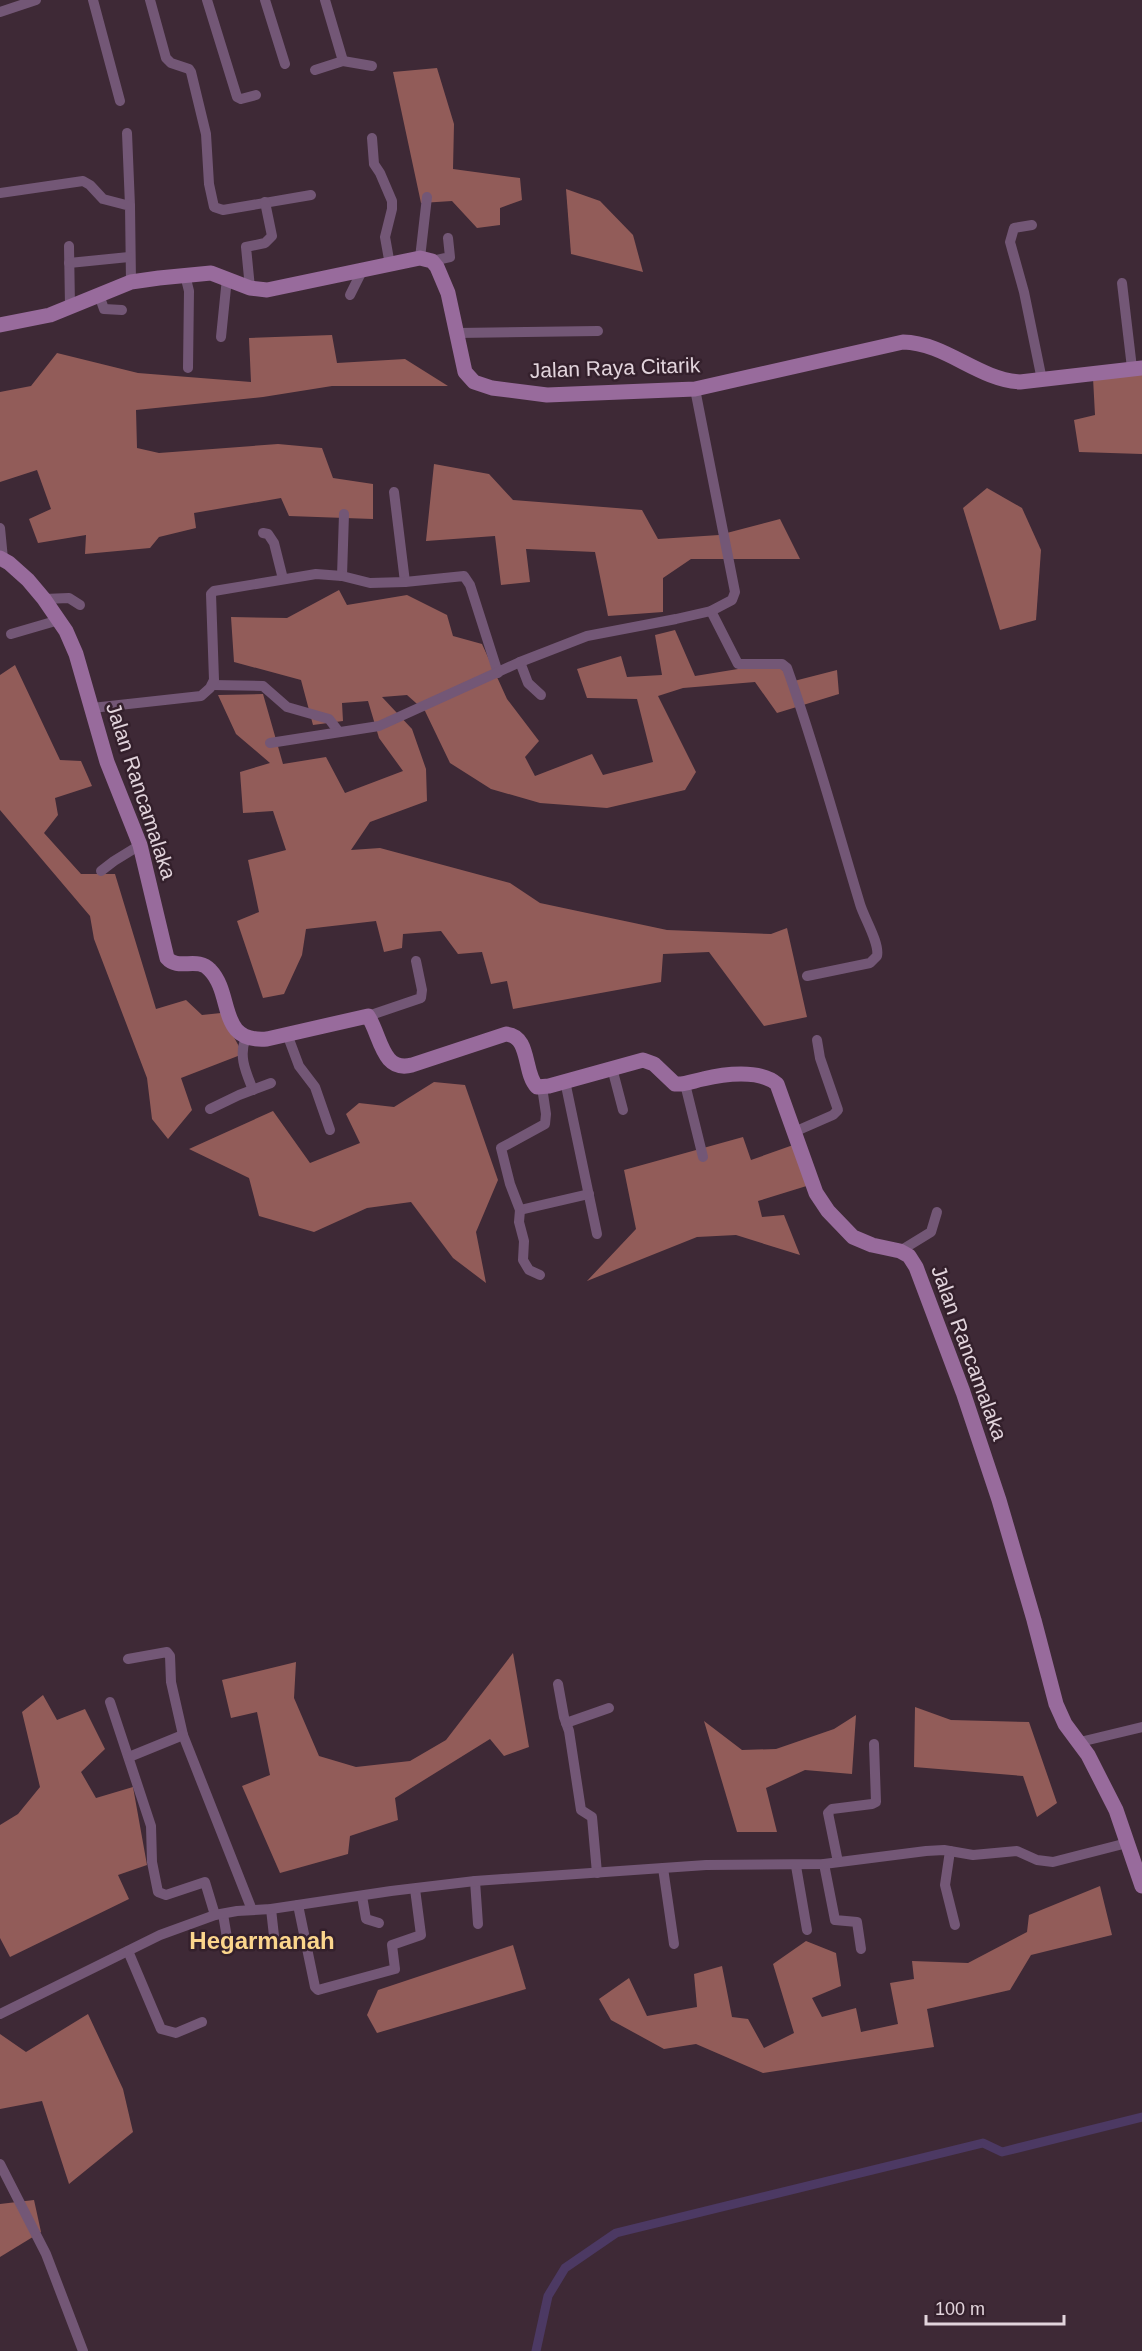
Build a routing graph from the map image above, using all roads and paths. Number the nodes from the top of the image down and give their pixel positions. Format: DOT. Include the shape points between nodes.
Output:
graph roads {
  1 [pos="36,0"];
  2 [pos="93,0"];
  3 [pos="150,0"];
  4 [pos="207,0"];
  5 [pos="265,0"];
  6 [pos="325,0"];
  7 [pos="0,12"];
  8 [pos="344,61"];
  9 [pos="285,64"];
  10 [pos="372,66"];
  11 [pos="315,70"];
  12 [pos="256,94"];
  13 [pos="120,101"];
  14 [pos="127,133"];
  15 [pos="372,138"];
  16 [pos="0,192"];
  17 [pos="311,195"];
  18 [pos="427,197"];
  19 [pos="265,202"];
  20 [pos="130,206"];
  21 [pos="1032,225"];
  22 [pos="448,238"];
  23 [pos="69,246"];
  24 [pos="129,257"];
  25 [pos="426,260"];
  26 [pos="69,263"];
  27 [pos="390,265"];
  28 [pos="362,271"];
  29 [pos="184,275"];
  30 [pos="227,278"];
  31 [pos="131,282"];
  32 [pos="1122,283"];
  33 [pos="250,288"];
  34 [pos="99,295"];
  35 [pos="350,295"];
  36 [pos="70,306"];
  37 [pos="122,310"];
  38 [pos="0,325"];
  39 [pos="598,330"];
  40 [pos="457,333"];
  41 [pos="221,337"];
  42 [pos="188,368"];
  43 [pos="1137,368"];
  44 [pos="1042,380"];
  45 [pos="696,389"];
  46 [pos="394,492"];
  47 [pos="344,514"];
  48 [pos="0,528"];
  49 [pos="263,533"];
  50 [pos="1,558"];
  51 [pos="342,576"];
  52 [pos="283,579"];
  53 [pos="405,582"];
  54 [pos="44,599"];
  55 [pos="80,605"];
  56 [pos="711,611"];
  57 [pos="59,620"];
  58 [pos="11,634"];
  59 [pos="520,662"];
  60 [pos="498,674"];
  61 [pos="212,685"];
  62 [pos="541,695"];
  63 [pos="92,708"];
  64 [pos="339,732"];
  65 [pos="270,743"];
  66 [pos="140,845"];
  67 [pos="101,871"];
  68 [pos="416,961"];
  69 [pos="807,976"];
  70 [pos="368,1016"];
  71 [pos="287,1034"];
  72 [pos="246,1038"];
  73 [pos="817,1040"];
  74 [pos="612,1068"];
  75 [pos="565,1081"];
  76 [pos="271,1083"];
  77 [pos="685,1084"];
  78 [pos="542,1087"];
  79 [pos="253,1090"];
  80 [pos="210,1110"];
  81 [pos="623,1110"];
  82 [pos="330,1130"];
  83 [pos="794,1131"];
  84 [pos="703,1157"];
  85 [pos="589,1194"];
  86 [pos="520,1210"];
  87 [pos="937,1212"];
  88 [pos="597,1234"];
  89 [pos="900,1251"];
  90 [pos="540,1275"];
  91 [pos="128,1659"];
  92 [pos="558,1684"];
  93 [pos="110,1702"];
  94 [pos="609,1708"];
  95 [pos="567,1723"];
  96 [pos="1142,1727"];
  97 [pos="183,1735"];
  98 [pos="1080,1742"];
  99 [pos="874,1744"];
  100 [pos="129,1757"];
  101 [pos="1127,1843"];
  102 [pos="950,1851"];
  103 [pos="838,1862"];
  104 [pos="824,1864"];
  105 [pos="795,1866"];
  106 [pos="663,1868"];
  107 [pos="597,1873"];
  108 [pos="475,1881"];
  109 [pos="1142,1886"];
  110 [pos="415,1889"];
  111 [pos="362,1896"];
  112 [pos="298,1905"];
  113 [pos="271,1909"];
  114 [pos="252,1910"];
  115 [pos="219,1914"];
  116 [pos="379,1923"];
  117 [pos="478,1924"];
  118 [pos="955,1925"];
  119 [pos="807,1930"];
  120 [pos="228,1944"];
  121 [pos="674,1944"];
  122 [pos="275,1945"];
  123 [pos="861,1948"];
  124 [pos="128,1951"];
  125 [pos="0,2014"];
  126 [pos="202,2022"];
  127 [pos="0,2164"];
  128 [pos="83,2351"];
  1 -- 7 [label="street"];
  2 -- 13 [label="street"];
  3 -- 19 [label="street" via="166,58 190,72 206,134 214,207 224,210"];
  4 -- 12 [label="street" via="237,97"];
  5 -- 9 [label="street"];
  6 -- 8 [label="street"];
  8 -- 10 [label="street"];
  8 -- 11 [label="street"];
  14 -- 20 [label="street"];
  15 -- 27 [label="street" via="374,164 392,201 385,237"];
  16 -- 20 [label="street" via="83,181 103,199"];
  17 -- 19 [label="street"];
  18 -- 25 [label="street"];
  19 -- 33 [label="street" via="272,236 266,243 246,247"];
  20 -- 24 [label="street"];
  21 -- 44 [label="street" via="1014,228 1010,242"];
  22 -- 25 [label="street" via="450,256"];
  23 -- 26 [label="street"];
  24 -- 26 [label="street"];
  24 -- 31 [label="street"];
  25 -- 27 [label="street"];
  25 -- 40 [label="street, Jalan Raya Citarik" via="437,267"];
  26 -- 36 [label="street"];
  27 -- 28 [label="street"];
  28 -- 33 [label="street" via="267,290"];
  28 -- 35 [label="street"];
  29 -- 30 [label="street" via="211,273"];
  29 -- 31 [label="street"];
  29 -- 42 [label="street" via="189,291"];
  30 -- 33 [label="street"];
  30 -- 41 [label="street"];
  31 -- 34 [label="street"];
  32 -- 43 [label="street"];
  34 -- 36 [label="street"];
  34 -- 37 [label="street" via="104,309"];
  36 -- 38 [label="street" via="43,317"];
  39 -- 40 [label="street"];
  40 -- 45 [label="street, Jalan Raya Citarik" via="465,372 481,386 547,395"];
  43 -- 44 [label="street, Jalan Raya Citarik"];
  44 -- 45 [label="street, Jalan Raya Citarik" via="1007,381 932,347 903,342"];
  45 -- 56 [label="street" via="735,592 732,600"];
  46 -- 53 [label="street"];
  47 -- 51 [label="street"];
  48 -- 50 [label="street"];
  49 -- 52 [label="street" via="273,539"];
  50 -- 54 [label="street, Jalan Rancamalaka"];
  51 -- 52 [label="street" via="316,574"];
  51 -- 53 [label="street" via="370,583"];
  52 -- 61 [label="street" via="218,589 211,594"];
  53 -- 60 [label="street" via="464,576"];
  54 -- 55 [label="street" via="69,598"];
  54 -- 57 [label="street, Jalan Rancamalaka"];
  56 -- 59 [label="street" via="587,636"];
  56 -- 69 [label="street" via="738,664 782,664 787,668 876,945 877,956 870,963"];
  57 -- 58 [label="street"];
  57 -- 63 [label="street, Jalan Rancamalaka" via="76,654"];
  59 -- 60 [label="street"];
  59 -- 62 [label="street" via="528,682"];
  60 -- 64 [label="street" via="379,726"];
  61 -- 63 [label="street" via="201,696"];
  61 -- 64 [label="street" via="263,686 287,707 329,719"];
  63 -- 66 [label="street, Jalan Rancamalaka" via="107,762"];
  64 -- 65 [label="street"];
  66 -- 67 [label="street"];
  66 -- 72 [label="street, Jalan Rancamalaka" via="167,958 175,964 196,963 209,968 218,981 232,1023"];
  68 -- 70 [label="street" via="421,998"];
  70 -- 71 [label="street"];
  70 -- 78 [label="street" via="387,1058 398,1067 512,1035 522,1044 533,1083"];
  71 -- 72 [label="street" via="267,1039"];
  71 -- 82 [label="street" via="298,1066 315,1087"];
  72 -- 79 [label="street" via="243,1060"];
  73 -- 83 [label="street" via="838,1110"];
  74 -- 75 [label="street"];
  74 -- 77 [label="street" via="638,1060 649,1061 675,1084"];
  74 -- 81 [label="street"];
  75 -- 78 [label="street"];
  75 -- 85 [label="street"];
  76 -- 79 [label="street"];
  77 -- 83 [label="street" via="730,1075 768,1078 779,1088"];
  77 -- 84 [label="street"];
  78 -- 86 [label="street" via="544,1124 501,1148"];
  79 -- 80 [label="street"];
  83 -- 89 [label="street" via="816,1193 838,1223 858,1240"];
  85 -- 86 [label="street"];
  85 -- 88 [label="street"];
  86 -- 90 [label="street" via="523,1260"];
  87 -- 89 [label="street" via="931,1232"];
  89 -- 98 [label="street, Jalan Rancamalaka" via="916,1267 963,1392 1031,1609 1056,1704 1065,1724"];
  91 -- 97 [label="street" via="169,1653"];
  92 -- 95 [label="street"];
  93 -- 100 [label="street"];
  94 -- 95 [label="street"];
  95 -- 107 [label="street" via="581,1810 592,1817"];
  96 -- 98 [label="street"];
  97 -- 100 [label="street"];
  97 -- 114 [label="street"];
  98 -- 101 [label="street, Jalan Rancamalaka" via="1116,1810"];
  99 -- 103 [label="street" via="876,1802 832,1809 828,1813"];
  100 -- 115 [label="street" via="151,1826 158,1892 166,1895 205,1882"];
  101 -- 102 [label="street" via="1053,1863 1017,1851 973,1855"];
  101 -- 109 [label="street, Jalan Rancamalaka"];
  102 -- 103 [label="street"];
  102 -- 118 [label="street" via="945,1885"];
  103 -- 104 [label="street"];
  104 -- 105 [label="street"];
  104 -- 123 [label="street" via="836,1920 857,1922"];
  105 -- 106 [label="street" via="727,1864"];
  105 -- 119 [label="street"];
  106 -- 107 [label="street"];
  106 -- 121 [label="street"];
  107 -- 108 [label="street"];
  108 -- 110 [label="street"];
  108 -- 117 [label="street"];
  110 -- 111 [label="street"];
  110 -- 112 [label="street" via="421,1935 392,1945 395,1969 318,1990"];
  111 -- 112 [label="street"];
  111 -- 116 [label="street" via="366,1919"];
  112 -- 113 [label="street"];
  113 -- 114 [label="street"];
  113 -- 122 [label="street"];
  114 -- 115 [label="street"];
  115 -- 120 [label="street"];
  115 -- 124 [label="street"];
  124 -- 125 [label="street"];
  124 -- 126 [label="street" via="161,2029 176,2033"];
  127 -- 128 [label="street" via="46,2254"];
}
